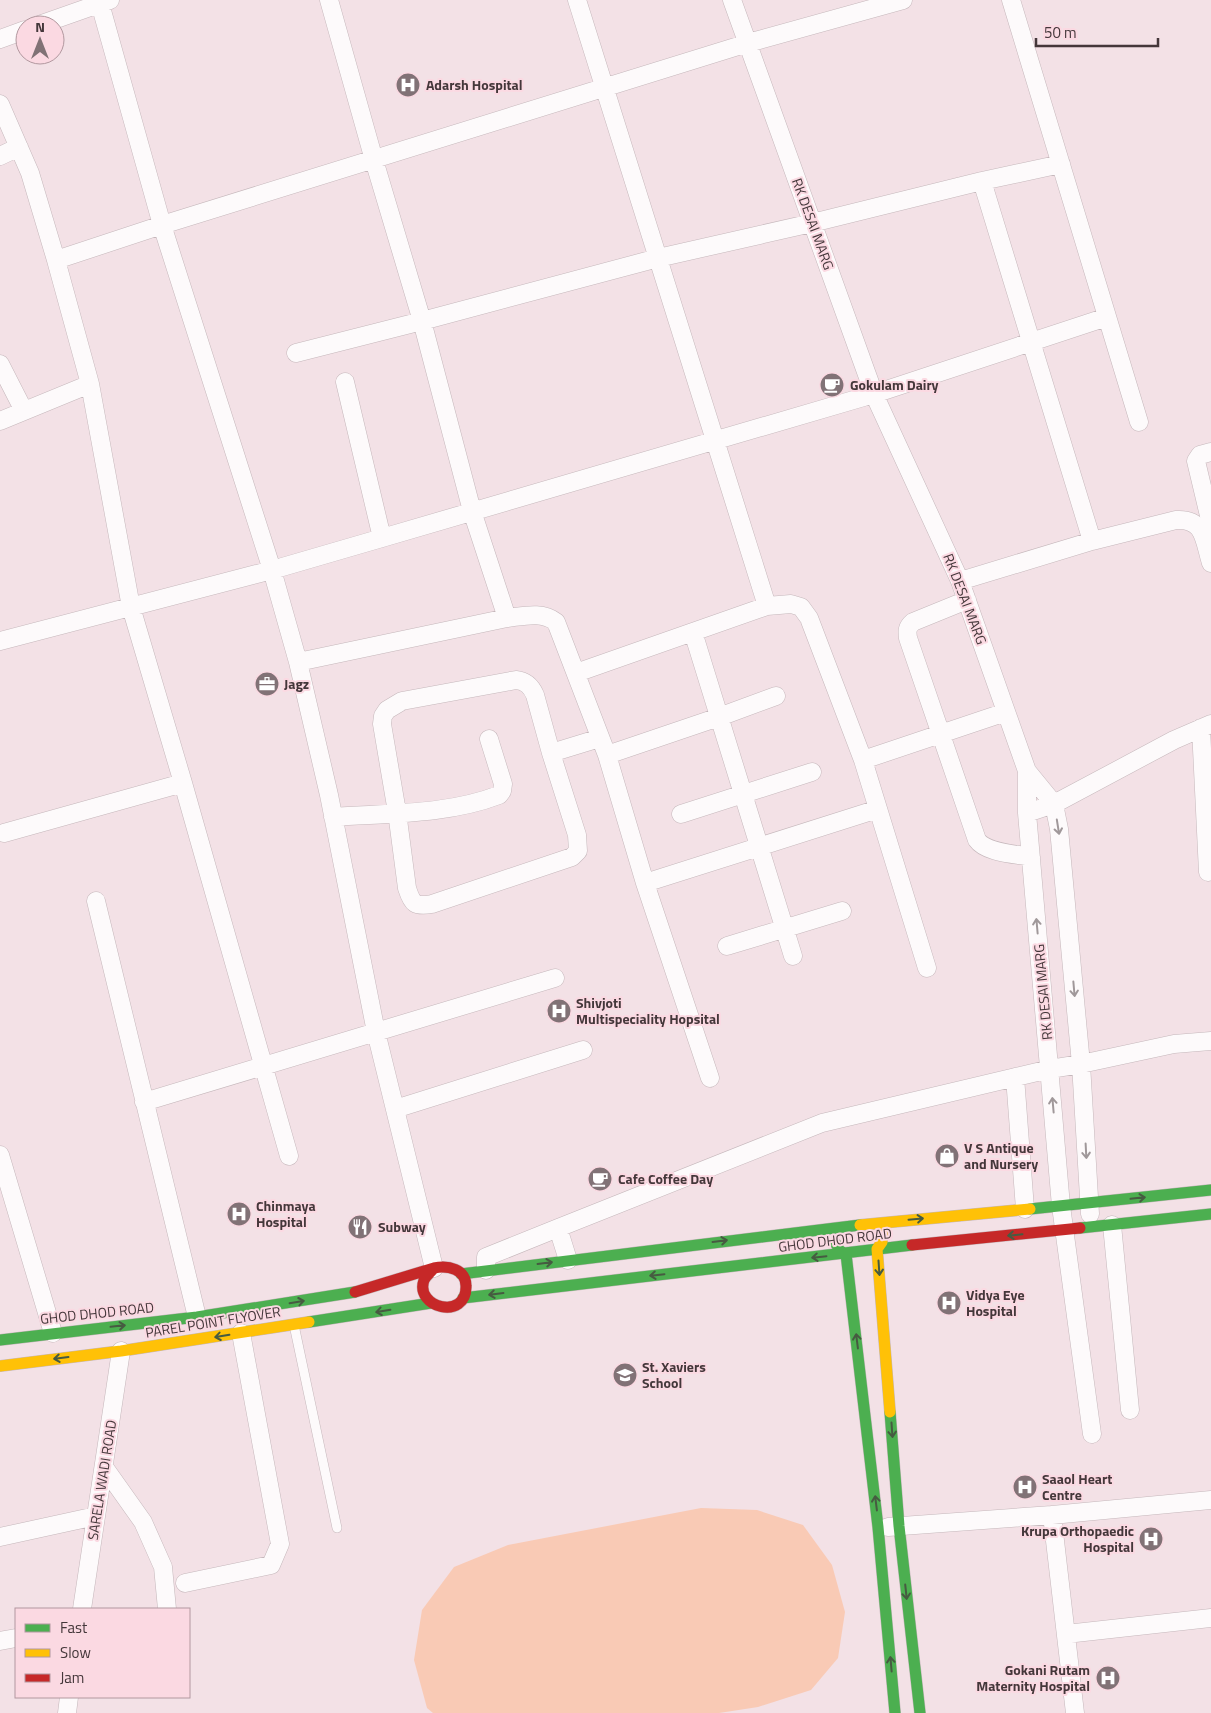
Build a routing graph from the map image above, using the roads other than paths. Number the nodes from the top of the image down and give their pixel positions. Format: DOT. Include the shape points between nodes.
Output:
graph roads {
  1 [pos="329,0"];
  2 [pos="577,0"];
  3 [pos="732,0"];
  4 [pos="903,0"];
  5 [pos="1011,0"];
  6 [pos="103,1"];
  7 [pos="65,15"];
  8 [pos="15,34"];
  9 [pos="0,39"];
  10 [pos="748,44"];
  11 [pos="604,88"];
  12 [pos="0,104"];
  13 [pos="19,147"];
  14 [pos="0,156"];
  15 [pos="374,160"];
  16 [pos="1061,164"];
  17 [pos="982,181"];
  18 [pos="812,223"];
  19 [pos="162,225"];
  20 [pos="658,258"];
  21 [pos="56,260"];
  22 [pos="1107,317"];
  23 [pos="422,321"];
  24 [pos="1031,343"];
  25 [pos="296,353"];
  26 [pos="0,364"];
  27 [pos="345,382"];
  28 [pos="90,384"];
  29 [pos="874,394"];
  30 [pos="24,411"];
  31 [pos="0,421"];
  32 [pos="1139,422"];
  33 [pos="715,440"];
  34 [pos="1211,452"];
  35 [pos="472,512"];
  36 [pos="1208,527"];
  37 [pos="382,538"];
  38 [pos="1092,541"];
  39 [pos="1211,563"];
  40 [pos="272,570"];
  41 [pos="960,581"];
  42 [pos="967,600"];
  43 [pos="766,606"];
  44 [pos="132,607"];
  45 [pos="507,618"];
  46 [pos="693,632"];
  47 [pos="0,641"];
  48 [pos="298,662"];
  49 [pos="576,673"];
  50 [pos="776,696"];
  51 [pos="1006,712"];
  52 [pos="719,717"];
  53 [pos="1206,726"];
  54 [pos="941,734"];
  55 [pos="489,738"];
  56 [pos="604,746"];
  57 [pos="551,753"];
  58 [pos="863,760"];
  59 [pos="1027,771"];
  60 [pos="812,772"];
  61 [pos="183,783"];
  62 [pos="742,794"];
  63 [pos="1054,804"];
  64 [pos="878,809"];
  65 [pos="397,812"];
  66 [pos="1028,813"];
  67 [pos="681,814"];
  68 [pos="333,816"];
  69 [pos="4,833"];
  70 [pos="758,847"];
  71 [pos="1031,856"];
  72 [pos="1208,872"];
  73 [pos="645,883"];
  74 [pos="96,901"];
  75 [pos="842,911"];
  76 [pos="785,928"];
  77 [pos="727,946"];
  78 [pos="793,956"];
  79 [pos="927,968"];
  80 [pos="555,978"];
  81 [pos="376,1032"];
  82 [pos="1211,1041"];
  83 [pos="583,1050"];
  84 [pos="1081,1064"];
  85 [pos="263,1066"];
  86 [pos="1050,1069"];
  87 [pos="1016,1077"];
  88 [pos="710,1078"];
  89 [pos="144,1102"];
  90 [pos="395,1109"];
  91 [pos="0,1155"];
  92 [pos="289,1156"];
  93 [pos="1211,1190"];
  94 [pos="1089,1204"];
  95 [pos="1061,1206"];
  96 [pos="1025,1209"];
  97 [pos="1211,1214"];
  98 [pos="875,1223"];
  99 [pos="1112,1225"];
  100 [pos="843,1226"];
  101 [pos="1091,1227"];
  102 [pos="558,1228"];
  103 [pos="1064,1230"];
  104 [pos="878,1249"];
  105 [pos="846,1254"];
  106 [pos="568,1260"];
  107 [pos="434,1268"];
  108 [pos="486,1270"];
  109 [pos="462,1274"];
  110 [pos="463,1298"];
  111 [pos="431,1303"];
  112 [pos="197,1317"];
  113 [pos="294,1325"];
  114 [pos="53,1333"];
  115 [pos="241,1333"];
  116 [pos="0,1340"];
  117 [pos="122,1352"];
  118 [pos="0,1366"];
  119 [pos="1130,1410"];
  120 [pos="1092,1434"];
  121 [pos="104,1467"];
  122 [pos="1211,1500"];
  123 [pos="1052,1515"];
  124 [pos="96,1516"];
  125 [pos="899,1526"];
  126 [pos="878,1527"];
  127 [pos="337,1528"];
  128 [pos="0,1537"];
  129 [pos="185,1583"];
  130 [pos="82,1608"];
  131 [pos="167,1608"];
  132 [pos="1211,1618"];
  133 [pos="1066,1634"];
  134 [pos="15,1638"];
  135 [pos="0,1641"];
  136 [pos="69,1698"];
  137 [pos="68,1713"];
  138 [pos="895,1713"];
  139 [pos="920,1713"];
  140 [pos="1075,1713"];
  1 -- 15 [label="street"];
  2 -- 11 [label="street"];
  3 -- 10 [label="street, RK DESAI MARG"];
  4 -- 10 [label="street"];
  5 -- 16 [label="street"];
  6 -- 7 [label="street"];
  6 -- 19 [label="street"];
  8 -- 9 [label="street"];
  10 -- 11 [label="street"];
  10 -- 18 [label="street, RK DESAI MARG"];
  11 -- 15 [label="street"];
  11 -- 20 [label="street"];
  12 -- 13 [label="street"];
  13 -- 14 [label="street"];
  13 -- 21 [label="street"];
  15 -- 19 [label="street"];
  15 -- 23 [label="street"];
  16 -- 17 [label="street"];
  16 -- 22 [label="street"];
  17 -- 18 [label="street"];
  17 -- 24 [label="street"];
  18 -- 20 [label="street"];
  18 -- 29 [label="street, RK DESAI MARG"];
  19 -- 21 [label="street"];
  19 -- 40 [label="street"];
  20 -- 23 [label="street"];
  20 -- 33 [label="street"];
  21 -- 28 [label="street"];
  22 -- 24 [label="street"];
  22 -- 32 [label="street"];
  23 -- 25 [label="street"];
  23 -- 35 [label="street"];
  24 -- 29 [label="street"];
  24 -- 38 [label="street"];
  26 -- 30 [label="street"];
  27 -- 37 [label="street"];
  28 -- 30 [label="street"];
  28 -- 44 [label="street"];
  29 -- 33 [label="street"];
  29 -- 41 [label="street, RK DESAI MARG"];
  30 -- 31 [label="street"];
  33 -- 35 [label="street"];
  33 -- 43 [label="street"];
  34 -- 36 [label="street" via="1200,455 1196,461"];
  35 -- 37 [label="street"];
  35 -- 45 [label="street"];
  36 -- 38 [label="street" via="1186,519 1176,520"];
  36 -- 39 [label="street"];
  37 -- 40 [label="street"];
  38 -- 41 [label="street"];
  40 -- 44 [label="street"];
  40 -- 48 [label="street"];
  41 -- 42 [label="street, RK DESAI MARG"];
  42 -- 51 [label="street, RK DESAI MARG"];
  42 -- 54 [label="street" via="908,625 907,631"];
  43 -- 46 [label="street"];
  43 -- 58 [label="street" via="791,604 801,607 809,618"];
  44 -- 47 [label="street"];
  44 -- 61 [label="street"];
  45 -- 48 [label="street"];
  45 -- 49 [label="street" via="540,614 550,617 556,622"];
  46 -- 49 [label="street"];
  46 -- 52 [label="street"];
  48 -- 68 [label="street"];
  49 -- 56 [label="street"];
  50 -- 52 [label="street"];
  51 -- 54 [label="street"];
  51 -- 59 [label="street, RK DESAI MARG"];
  52 -- 56 [label="street"];
  52 -- 62 [label="street"];
  53 -- 63 [label="street"];
  53 -- 72 [label="street"];
  54 -- 58 [label="street"];
  54 -- 71 [label="street" via="980,845"];
  55 -- 65 [label="street" via="503,784 499,795 448,808"];
  56 -- 57 [label="street"];
  56 -- 73 [label="street"];
  57 -- 65 [label="street" via="535,695 531,687 521,680 402,701 387,710 382,724"];
  57 -- 65 [label="street" via="577,835 578,850 572,857 432,904 416,905 407,888"];
  58 -- 64 [label="street"];
  59 -- 63 [label="street"];
  59 -- 66 [label="street, RK DESAI MARG"];
  60 -- 62 [label="street"];
  61 -- 69 [label="street"];
  61 -- 85 [label="street"];
  62 -- 67 [label="street"];
  62 -- 70 [label="street"];
  63 -- 66 [label="street"];
  63 -- 84 [label="street, one-way"];
  64 -- 70 [label="street"];
  64 -- 79 [label="street"];
  65 -- 68 [label="street"];
  66 -- 71 [label="street, RK DESAI MARG"];
  68 -- 81 [label="street"];
  70 -- 73 [label="street"];
  70 -- 76 [label="street"];
  86 -- 71 [label="street, RK DESAI MARG, one-way"];
  73 -- 88 [label="street"];
  74 -- 89 [label="street"];
  75 -- 76 [label="street"];
  76 -- 77 [label="street"];
  76 -- 78 [label="street"];
  80 -- 81 [label="street"];
  81 -- 85 [label="street"];
  81 -- 90 [label="street"];
  82 -- 84 [label="street" via="1174,1044"];
  83 -- 90 [label="street"];
  84 -- 86 [label="street"];
  84 -- 94 [label="street, one-way"];
  85 -- 89 [label="street"];
  85 -- 92 [label="street"];
  86 -- 87 [label="street"];
  95 -- 86 [label="street, RK DESAI MARG, one-way"];
  87 -- 96 [label="street"];
  87 -- 102 [label="street" via="822,1123"];
  89 -- 112 [label="street"];
  90 -- 107 [label="street"];
  91 -- 114 [label="street"];
  94 -- 93 [label="main road, one-way"];
  94 -- 95 [label="main road"];
  94 -- 101 [label="street"];
  95 -- 96 [label="main road"];
  95 -- 103 [label="street, RK DESAI MARG"];
  98 -- 96 [label="main road, one-way"];
  97 -- 99 [label="main road, GHOD DHOD ROAD"];
  98 -- 100 [label="main road"];
  98 -- 104 [label="main road" via="883,1236"];
  99 -- 101 [label="main road, GHOD DHOD ROAD"];
  99 -- 119 [label="street"];
  100 -- 105 [label="main road" via="836,1234 835,1243"];
  106 -- 100 [label="main road, one-way"];
  101 -- 103 [label="main road, GHOD DHOD ROAD"];
  102 -- 106 [label="street"];
  102 -- 108 [label="street" via="486,1257"];
  103 -- 104 [label="main road, GHOD DHOD ROAD, one-way"];
  103 -- 120 [label="street, RK DESAI MARG"];
  104 -- 105 [label="main road, GHOD DHOD ROAD"];
  104 -- 125 [label="main road, one-way"];
  105 -- 110 [label="main road, GHOD DHOD ROAD, one-way"];
  126 -- 105 [label="main road, one-way"];
  108 -- 106 [label="main road, one-way"];
  107 -- 109 [label="main road" via="449,1266"];
  107 -- 111 [label="main road" via="423,1285 426,1298"];
  112 -- 107 [label="main road, GHOD DHOD ROAD, one-way" via="356,1292"];
  108 -- 109 [label="main road"];
  109 -- 110 [label="main road" via="466,1283"];
  110 -- 111 [label="main road, GHOD DHOD ROAD" via="448,1308"];
  111 -- 113 [label="main road, PAREL POINT FLYOVER, one-way"];
  114 -- 112 [label="main road, GHOD DHOD ROAD, one-way"];
  113 -- 115 [label="main road, PAREL POINT FLYOVER"];
  113 -- 127 [label="lane"];
  114 -- 116 [label="main road, GHOD DHOD ROAD"];
  115 -- 117 [label="main road, PAREL POINT FLYOVER, one-way"];
  115 -- 129 [label="street" via="280,1544 272,1565"];
  117 -- 118 [label="main road, PAREL POINT FLYOVER, one-way"];
  117 -- 121 [label="street, SARELA WADI ROAD"];
  121 -- 124 [label="street, SARELA WADI ROAD"];
  121 -- 131 [label="street" via="143,1522 163,1567"];
  122 -- 123 [label="street"];
  123 -- 125 [label="street"];
  123 -- 133 [label="street"];
  124 -- 128 [label="street"];
  124 -- 130 [label="street, SARELA WADI ROAD"];
  125 -- 126 [label="street"];
  125 -- 139 [label="main road, one-way"];
  138 -- 126 [label="main road, one-way"];
  132 -- 133 [label="street"];
  133 -- 140 [label="street"];
  134 -- 135 [label="street"];
  136 -- 137 [label="street"];
}
